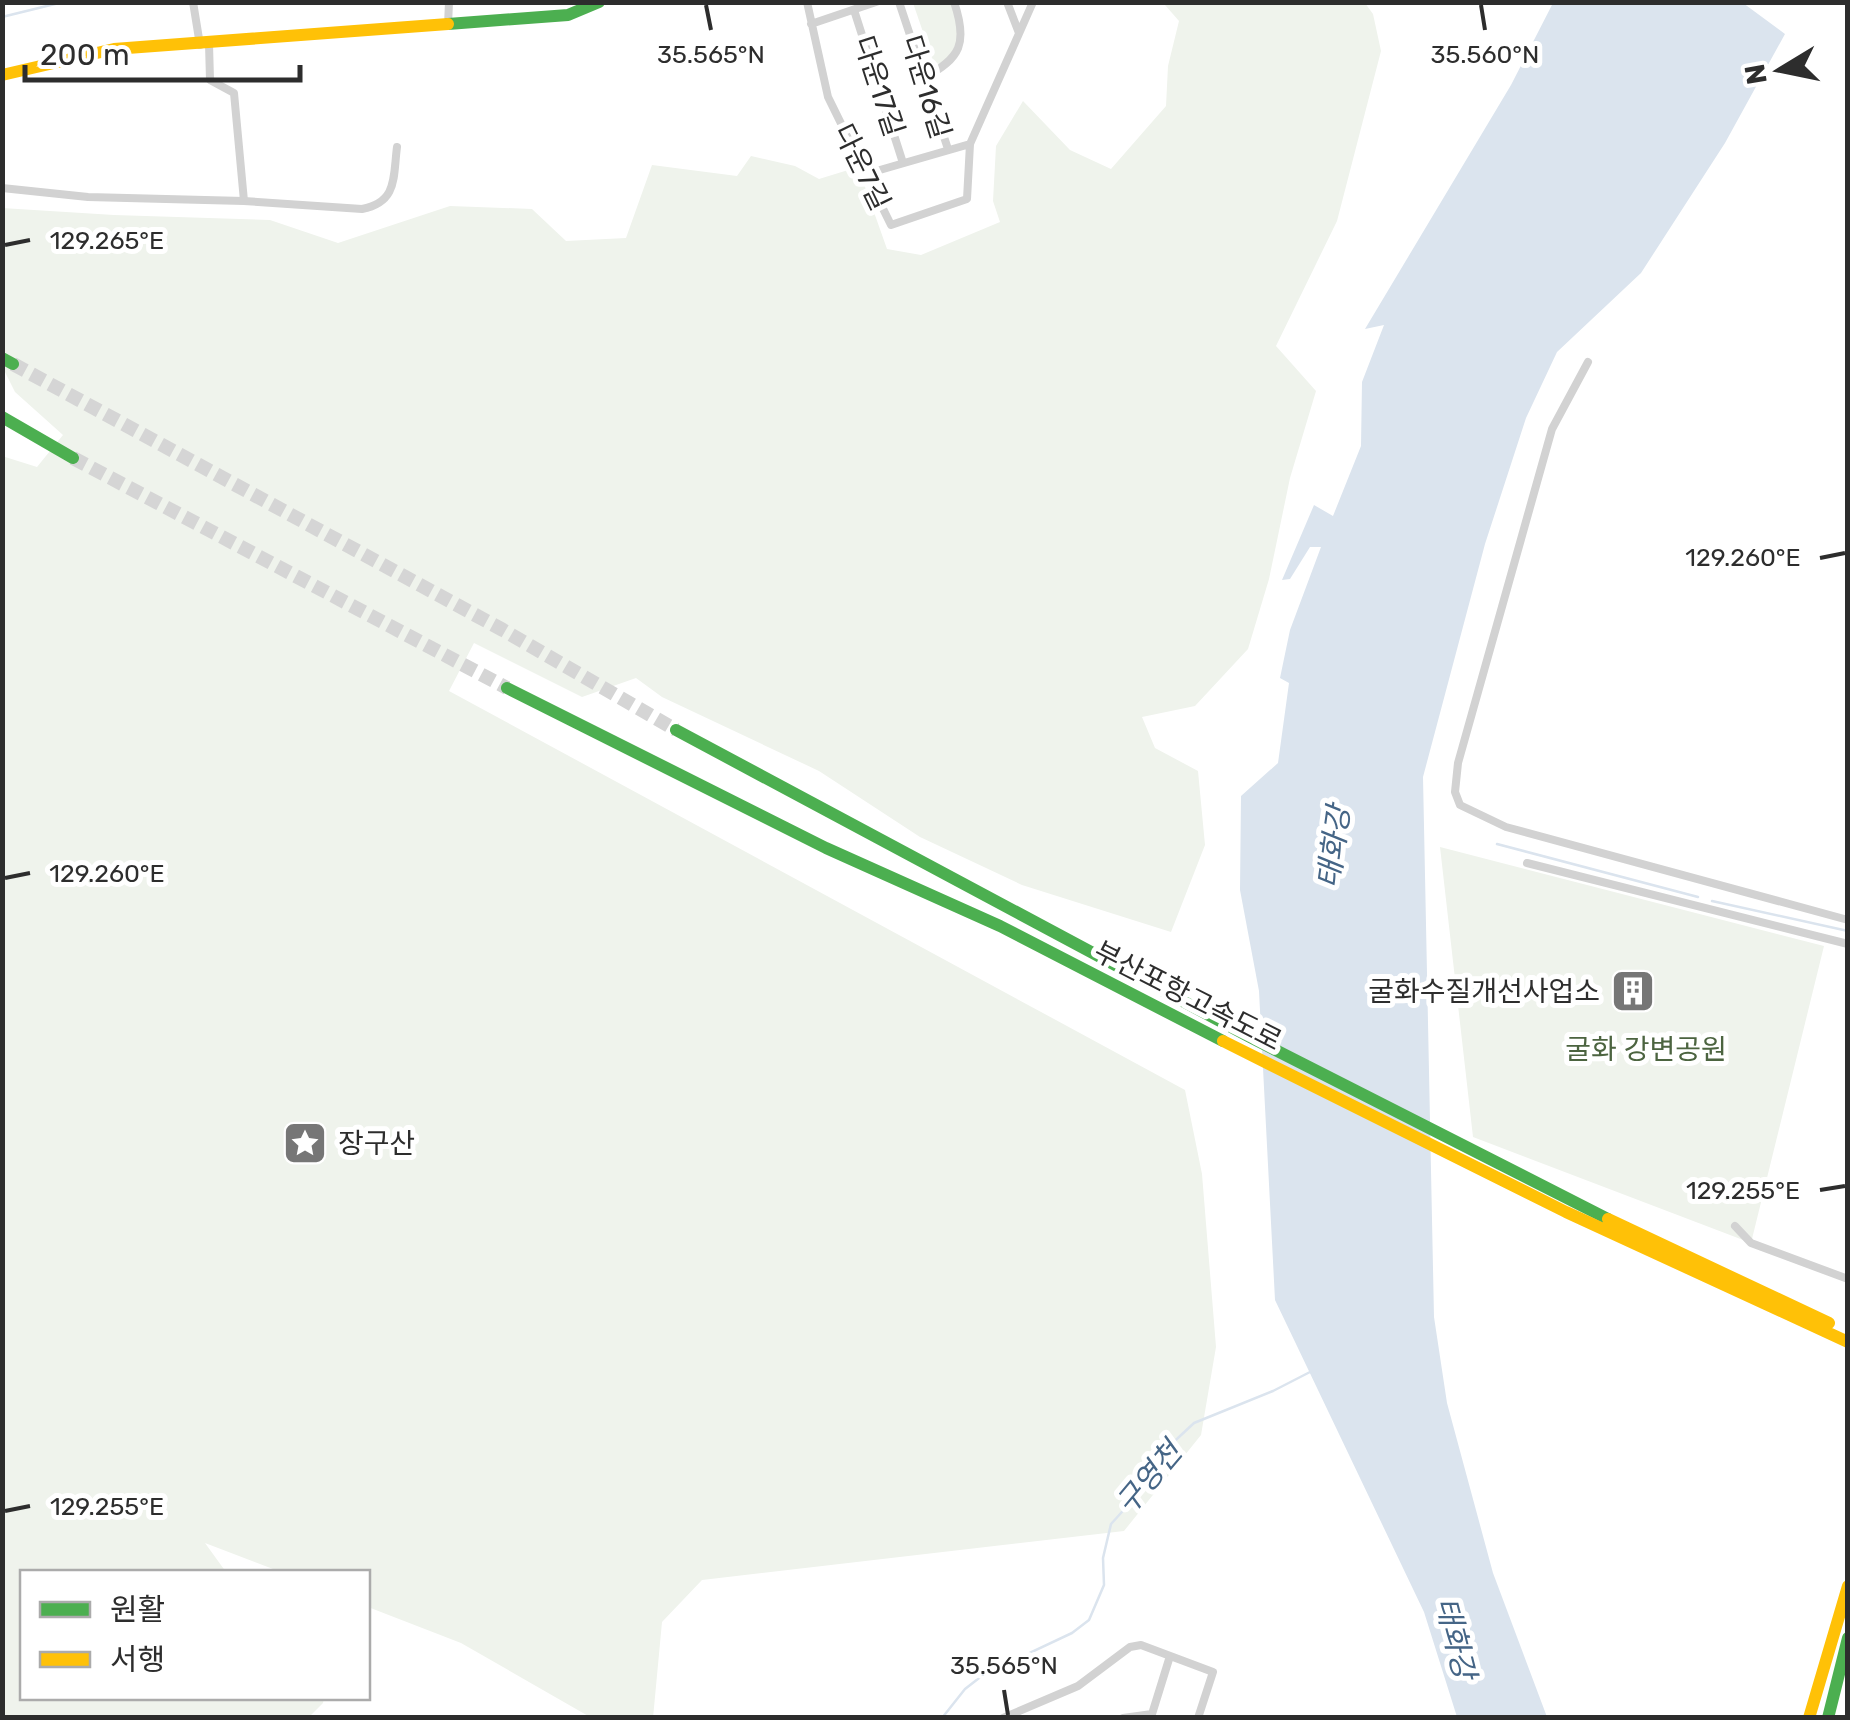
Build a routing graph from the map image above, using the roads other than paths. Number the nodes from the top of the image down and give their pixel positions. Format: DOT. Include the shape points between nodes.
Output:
graph roads {
  1 [pos="449,2"];
  2 [pos="599,2"];
  3 [pos="807,2"];
  4 [pos="876,2"];
  5 [pos="899,2"];
  6 [pos="954,2"];
  7 [pos="1008,2"];
  8 [pos="1033,2"];
  9 [pos="194,6"];
  10 [pos="560,9"];
  11 [pos="854,10"];
  12 [pos="811,24"];
  13 [pos="448,25"];
  14 [pos="1019,33"];
  15 [pos="205,44"];
  16 [pos="2,74"];
  17 [pos="924,78"];
  18 [pos="970,144"];
  19 [pos="397,146"];
  20 [pos="948,149"];
  21 [pos="904,163"];
  22 [pos="866,174"];
  23 [pos="2,188"];
  24 [pos="244,201"];
  25 [pos="1588,362"];
  26 [pos="2,417"];
  27 [pos="73,458"];
  28 [pos="508,688"];
  29 [pos="676,730"];
  30 [pos="1527,863"];
  31 [pos="1709,882"];
  32 [pos="1702,906"];
  33 [pos="1848,920"];
  34 [pos="1848,944"];
  35 [pos="1735,1226"];
  36 [pos="1848,1279"];
  37 [pos="1848,1332"];
  38 [pos="1848,1342"];
  39 [pos="1848,1586"];
  40 [pos="1848,1638"];
  41 [pos="1170,1656"];
  42 [pos="1032,1705"];
  43 [pos="1003,1718"];
  44 [pos="1040,1718"];
  45 [pos="1122,1718"];
  46 [pos="1198,1718"];
  47 [pos="1809,1718"];
  48 [pos="1828,1718"];
  1 -- 13 [label="street"];
  2 -- 10 [label="main road" via="568,15"];
  3 -- 12 [label="street, 다운7길"];
  4 -- 11 [label="street, 다운17길"];
  5 -- 17 [label="street, 다운16길"];
  6 -- 17 [label="street, 다운17길" via="963,28 958,48 952,62"];
  7 -- 14 [label="street"];
  8 -- 14 [label="street, 다운7길"];
  9 -- 15 [label="street"];
  10 -- 13 [label="main road"];
  11 -- 12 [label="street, 다운17길"];
  11 -- 21 [label="street, 다운17길"];
  12 -- 22 [label="street, 다운7길" via="828,97"];
  13 -- 15 [label="main road"];
  14 -- 18 [label="street, 다운7길"];
  15 -- 16 [label="main road" via="114,50"];
  15 -- 24 [label="street" via="210,80 234,94"];
  17 -- 20 [label="street, 다운16길"];
  18 -- 20 [label="street"];
  18 -- 22 [label="street, 다운7길" via="967,199 890,225"];
  19 -- 24 [label="street" via="390,194 378,206"];
  20 -- 21 [label="street, 다운16길"];
  21 -- 22 [label="street, 다운16길"];
  23 -- 24 [label="street"];
  25 -- 31 [label="street" via="1552,430 1473,703 1455,792 1460,805 1506,827"];
  26 -- 27 [label="main road"];
  28 -- 38 [label="main road, 부산포항고속도로" via="826,848 1000,926 1566,1212"];
  29 -- 37 [label="main road, 부산포항고속도로" via="1480,1157"];
  30 -- 32 [label="street"];
  31 -- 32 [label="street"];
  31 -- 33 [label="street"];
  32 -- 34 [label="street"];
  35 -- 36 [label="street" via="1751,1243"];
  39 -- 47 [label="main road"];
  40 -- 48 [label="main road"];
  41 -- 42 [label="street" via="1130,1646 1078,1686"];
  41 -- 45 [label="street" via="1152,1714"];
  41 -- 46 [label="street" via="1213,1672"];
  42 -- 43 [label="street"];
  42 -- 44 [label="street"];
}
